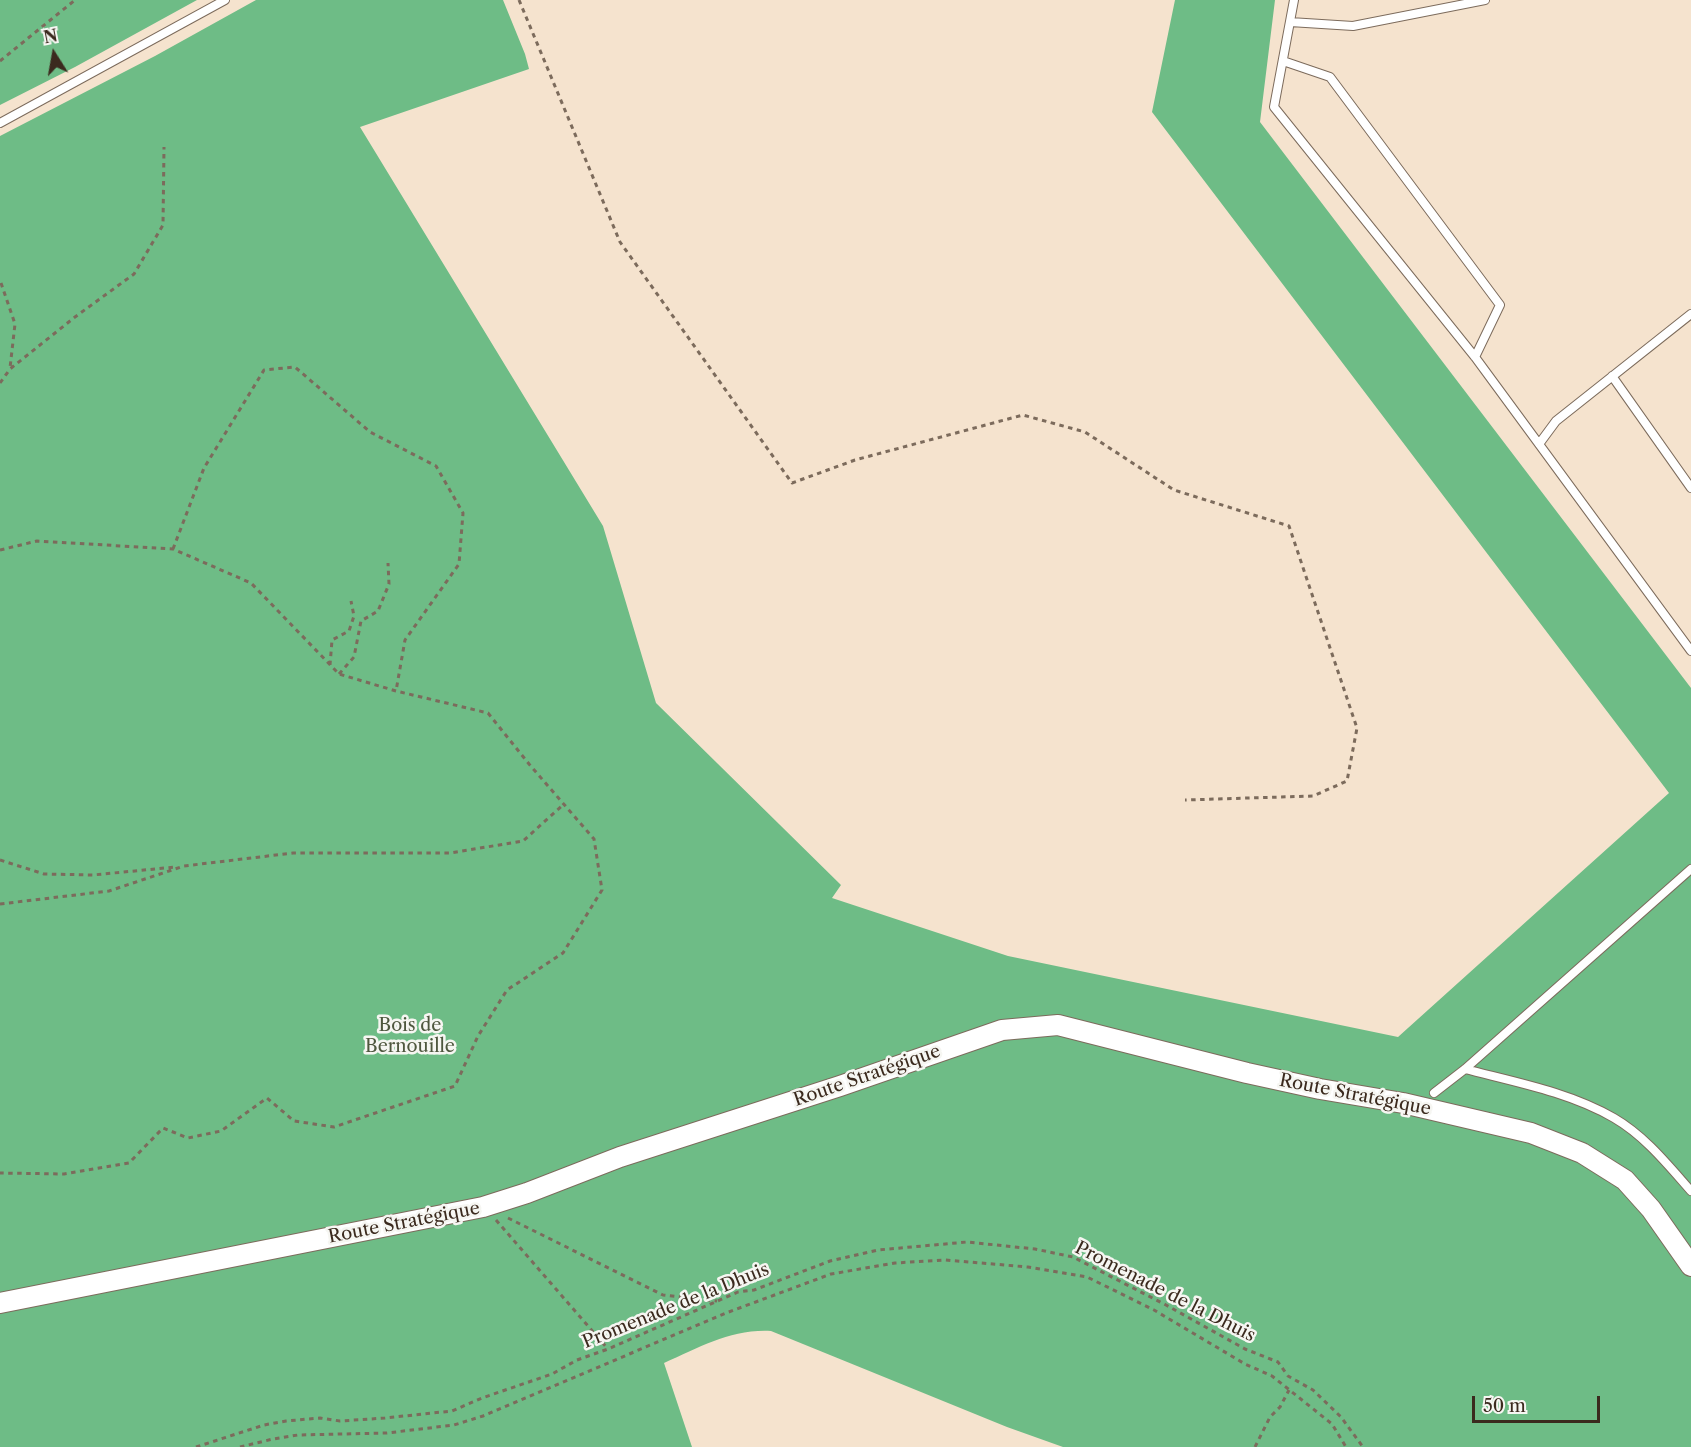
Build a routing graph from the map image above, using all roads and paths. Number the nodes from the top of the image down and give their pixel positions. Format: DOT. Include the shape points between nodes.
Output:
graph roads {
  1 [pos="75,0"];
  2 [pos="225,0"];
  3 [pos="519,0"];
  4 [pos="1294,0"];
  5 [pos="1485,0"];
  6 [pos="1290,22"];
  7 [pos="0,61"];
  8 [pos="1283,61"];
  9 [pos="0,123"];
  10 [pos="164,147"];
  11 [pos="1,283"];
  12 [pos="1691,314"];
  13 [pos="1475,357"];
  14 [pos="10,369"];
  15 [pos="1612,376"];
  16 [pos="0,382"];
  17 [pos="1539,444"];
  18 [pos="1691,488"];
  19 [pos="173,549"];
  20 [pos="0,550"];
  21 [pos="388,563"];
  22 [pos="351,601"];
  23 [pos="1691,651"];
  24 [pos="330,665"];
  25 [pos="339,674"];
  26 [pos="396,691"];
  27 [pos="1185,800"];
  28 [pos="564,804"];
  29 [pos="0,860"];
  30 [pos="184,866"];
  31 [pos="1691,869"];
  32 [pos="0,904"];
  33 [pos="1465,1069"];
  34 [pos="1434,1093"];
  35 [pos="0,1173"];
  36 [pos="1691,1191"];
  37 [pos="485,1207"];
  38 [pos="1691,1266"];
  39 [pos="717,1301"];
  40 [pos="0,1303"];
  41 [pos="608,1349"];
  42 [pos="1289,1389"];
  43 [pos="196,1447"];
  44 [pos="240,1447"];
  45 [pos="1255,1447"];
  46 [pos="1346,1447"];
  47 [pos="1363,1447"];
  1 -- 7 [label="path"];
  2 -- 9 [label="lane"];
  3 -- 27 [label="path" via="620,242 792,483 855,460 1023,415 1085,432 1174,490 1289,526 1357,728 1347,781 1313,796"];
  4 -- 6 [label="lane"];
  5 -- 6 [label="lane" via="1353,26"];
  6 -- 8 [label="lane"];
  8 -- 13 [label="lane" via="1274,107"];
  8 -- 13 [label="lane" via="1330,77 1500,305"];
  10 -- 14 [label="path" via="163,225 134,274"];
  11 -- 14 [label="path" via="15,324"];
  12 -- 15 [label="lane"];
  13 -- 17 [label="lane"];
  14 -- 16 [label="path"];
  15 -- 17 [label="lane" via="1556,421"];
  15 -- 18 [label="lane"];
  17 -- 23 [label="lane"];
  19 -- 20 [label="path" via="37,541"];
  19 -- 24 [label="path" via="251,583"];
  19 -- 26 [label="path" via="204,468 264,370 295,367 370,432 436,466 464,513 459,564 405,640"];
  21 -- 25 [label="path" via="389,584 378,611 361,621 354,657"];
  22 -- 24 [label="path" via="354,615 349,631 332,640"];
  24 -- 25 [label="path"];
  25 -- 26 [label="path"];
  26 -- 28 [label="path" via="488,713"];
  28 -- 30 [label="path" via="523,841 450,853 293,853"];
  28 -- 35 [label="path" via="594,839 602,890 563,953 507,990 478,1036 455,1086 334,1127 294,1121 267,1098 221,1131 188,1137 163,1128 129,1163 64,1174"];
  29 -- 30 [label="path" via="44,874 93,875"];
  30 -- 32 [label="path" via="109,891"];
  31 -- 33 [label="lane"];
  33 -- 34 [label="lane"];
  33 -- 36 [label="lane" via="1577,1099 1616,1119 1655,1150"];
  37 -- 38 [label="street, Route Stratégique" via="620,1157 1002,1030 1058,1025 1247,1073 1531,1133 1582,1153 1624,1180 1651,1209"];
  37 -- 39 [label="path" via="663,1295"];
  37 -- 40 [label="street, Route Stratégique"];
  37 -- 41 [label="path"];
  39 -- 41 [label="path, Promenade de la Dhuis"];
  39 -- 47 [label="path, Promenade de la Dhuis" via="830,1261 879,1250 967,1242 1073,1257 1245,1349 1278,1362 1288,1376 1313,1390 1341,1417"];
  41 -- 43 [label="path, Promenade de la Dhuis" via="452,1411 340,1421 286,1421"];
  42 -- 44 [label="path, Promenade de la Dhuis" via="1154,1310 1087,1277 945,1260 895,1263 831,1274 454,1425 298,1436"];
  42 -- 45 [label="path"];
  42 -- 46 [label="path, Promenade de la Dhuis" via="1332,1424"];
}
